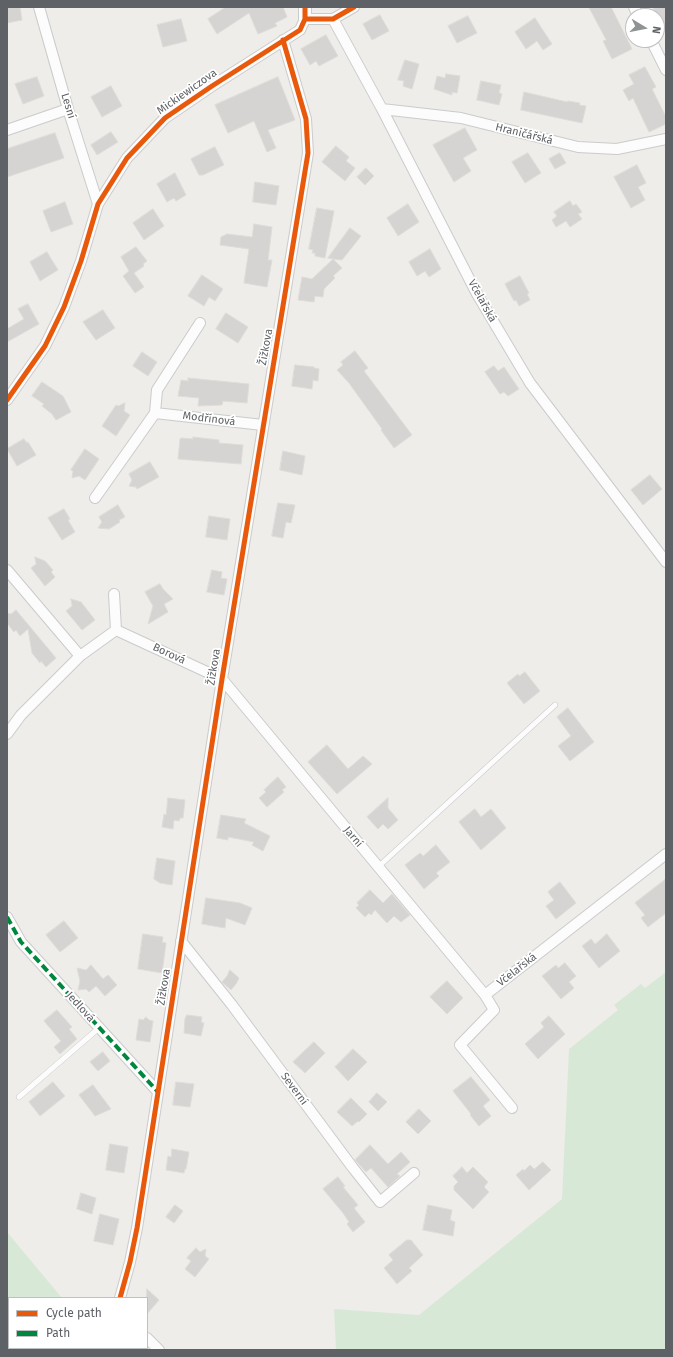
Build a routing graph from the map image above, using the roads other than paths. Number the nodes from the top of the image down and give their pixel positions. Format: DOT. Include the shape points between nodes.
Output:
graph roads {
  1 [pos="39,7"];
  2 [pos="354,7"];
  3 [pos="305,13"];
  4 [pos="333,19"];
  5 [pos="283,40"];
  6 [pos="655,48"];
  7 [pos="666,70"];
  8 [pos="68,109"];
  9 [pos="382,109"];
  10 [pos="7,130"];
  11 [pos="666,139"];
  12 [pos="98,204"];
  13 [pos="200,323"];
  14 [pos="7,400"];
  15 [pos="155,413"];
  16 [pos="263,425"];
  17 [pos="94,498"];
  18 [pos="666,562"];
  19 [pos="7,570"];
  20 [pos="114,594"];
  21 [pos="116,630"];
  22 [pos="80,656"];
  23 [pos="222,678"];
  24 [pos="555,705"];
  25 [pos="7,734"];
  26 [pos="666,854"];
  27 [pos="378,867"];
  28 [pos="7,917"];
  29 [pos="181,941"];
  30 [pos="485,995"];
  31 [pos="99,1028"];
  32 [pos="158,1092"];
  33 [pos="19,1097"];
  34 [pos="512,1108"];
  35 [pos="414,1173"];
  36 [pos="120,1297"];
  37 [pos="148,1339"];
  38 [pos="159,1350"];
  1 -- 8 [label="street, Lesní"];
  2 -- 4 [label="street, Mickiewiczova"];
  3 -- 4 [label="street, Mickiewiczova"];
  3 -- 5 [label="street, Mickiewiczova" via="300,30"];
  4 -- 9 [label="street, Včelařská"];
  5 -- 12 [label="street, Mickiewiczova" via="165,118 127,158"];
  5 -- 16 [label="street, Žižkova" via="306,120 308,153"];
  6 -- 7 [label="street"];
  8 -- 10 [label="street"];
  8 -- 12 [label="street, Lesní"];
  9 -- 11 [label="street, Hraničářská" via="461,118 578,147 617,149"];
  9 -- 18 [label="street, Včelařská" via="477,294 530,383"];
  12 -- 14 [label="street, Mickiewiczova" via="64,307 45,346"];
  13 -- 15 [label="street" via="158,390"];
  15 -- 16 [label="street, Modřínová"];
  15 -- 17 [label="street"];
  16 -- 23 [label="street, Žižkova"];
  19 -- 22 [label="street"];
  20 -- 21 [label="street"];
  21 -- 22 [label="street"];
  21 -- 23 [label="street, Borová"];
  22 -- 25 [label="street" via="21,715"];
  23 -- 27 [label="street, Jarní"];
  23 -- 29 [label="street, Žižkova"];
  24 -- 27 [label="lane"];
  26 -- 30 [label="street, Včelařská"];
  27 -- 30 [label="street, Jarní"];
  28 -- 31 [label="street, Jedlová" via="21,942"];
  29 -- 32 [label="street, Žižkova"];
  29 -- 35 [label="street, Severní" via="380,1202"];
  30 -- 34 [label="street" via="494,1010 460,1045"];
  31 -- 32 [label="street, Jedlová"];
  31 -- 33 [label="lane"];
  32 -- 36 [label="street, Žižkova" via="138,1228"];
  37 -- 38 [label="street"];
}
